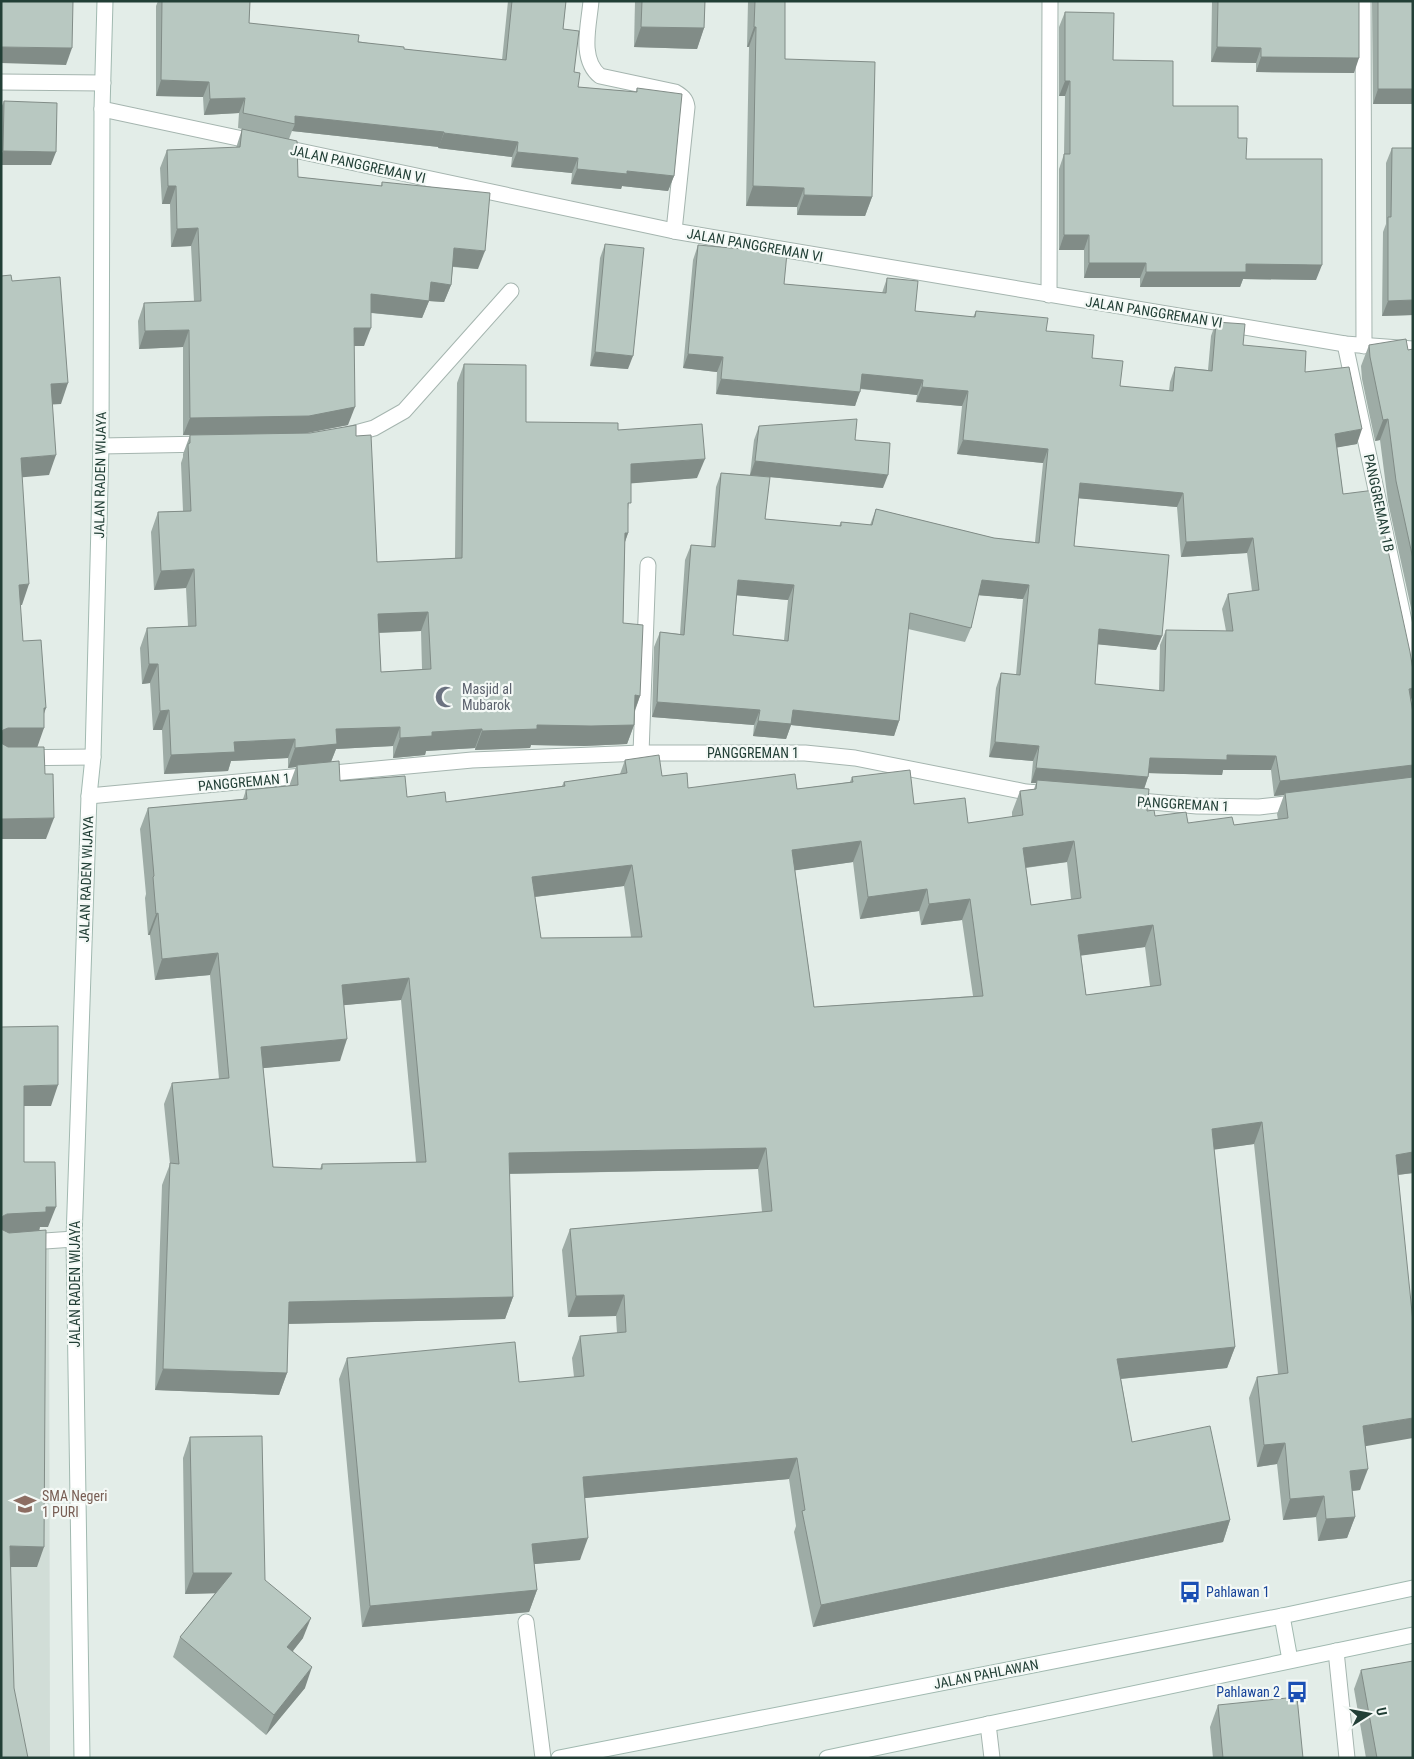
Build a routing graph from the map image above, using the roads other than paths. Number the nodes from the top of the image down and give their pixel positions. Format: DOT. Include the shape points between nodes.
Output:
graph roads {
  1 [pos="105,1"];
  2 [pos="592,1"];
  3 [pos="1050,1"];
  4 [pos="1363,1"];
  5 [pos="1,82"];
  6 [pos="103,83"];
  7 [pos="102,109"];
  8 [pos="674,231"];
  9 [pos="511,291"];
  10 [pos="1049,295"];
  11 [pos="1345,344"];
  12 [pos="1364,346"];
  13 [pos="1413,349"];
  14 [pos="322,440"];
  15 [pos="226,444"];
  16 [pos="101,446"];
  17 [pos="648,565"];
  18 [pos="1413,663"];
  19 [pos="640,753"];
  20 [pos="93,757"];
  21 [pos="1,758"];
  22 [pos="1054,795"];
  23 [pos="89,796"];
  24 [pos="1111,799"];
  25 [pos="1315,800"];
  26 [pos="74,1239"];
  27 [pos="1,1244"];
  28 [pos="1413,1588"];
  29 [pos="1282,1616"];
  30 [pos="526,1622"];
  31 [pos="1413,1635"];
  32 [pos="1336,1651"];
  33 [pos="1290,1660"];
  34 [pos="988,1724"];
  35 [pos="82,1758"];
  36 [pos="543,1758"];
  37 [pos="560,1758"];
  38 [pos="827,1758"];
  39 [pos="992,1758"];
  40 [pos="1347,1758"];
  1 -- 6 [label="street, JALAN RADEN WIJAYA"];
  2 -- 8 [label="street" via="587,49 592,70 600,76 675,92 686,102"];
  3 -- 10 [label="street"];
  4 -- 12 [label="street"];
  5 -- 6 [label="street"];
  6 -- 7 [label="street, JALAN RADEN WIJAYA"];
  7 -- 8 [label="street, JALAN PANGGREMAN VI"];
  7 -- 16 [label="street, JALAN RADEN WIJAYA"];
  8 -- 10 [label="street, JALAN PANGGREMAN VI"];
  9 -- 14 [label="street" via="404,411 374,428"];
  10 -- 11 [label="street, JALAN PANGGREMAN VI"];
  11 -- 12 [label="street, JALAN PANGGREMAN VI"];
  11 -- 18 [label="street, PANGGREMAN 1B"];
  12 -- 13 [label="street, JALAN PANGGREMAN VI"];
  15 -- 16 [label="street"];
  16 -- 20 [label="street, JALAN RADEN WIJAYA"];
  17 -- 19 [label="street"];
  19 -- 22 [label="street, PANGGREMAN 1" via="805,753 855,758"];
  19 -- 23 [label="street, PANGGREMAN 1" via="472,760"];
  20 -- 21 [label="street"];
  20 -- 23 [label="street, JALAN RADEN WIJAYA"];
  23 -- 26 [label="street, JALAN RADEN WIJAYA"];
  24 -- 25 [label="street, PANGGREMAN 1" via="1259,807"];
  26 -- 27 [label="street"];
  26 -- 35 [label="street, JALAN RADEN WIJAYA"];
  28 -- 29 [label="street, JALAN PAHLAWAN"];
  29 -- 33 [label="street"];
  29 -- 37 [label="street, JALAN PAHLAWAN"];
  30 -- 36 [label="street"];
  31 -- 32 [label="street"];
  32 -- 33 [label="street"];
  32 -- 40 [label="street"];
  33 -- 34 [label="street"];
  34 -- 38 [label="street"];
  34 -- 39 [label="street"];
}
